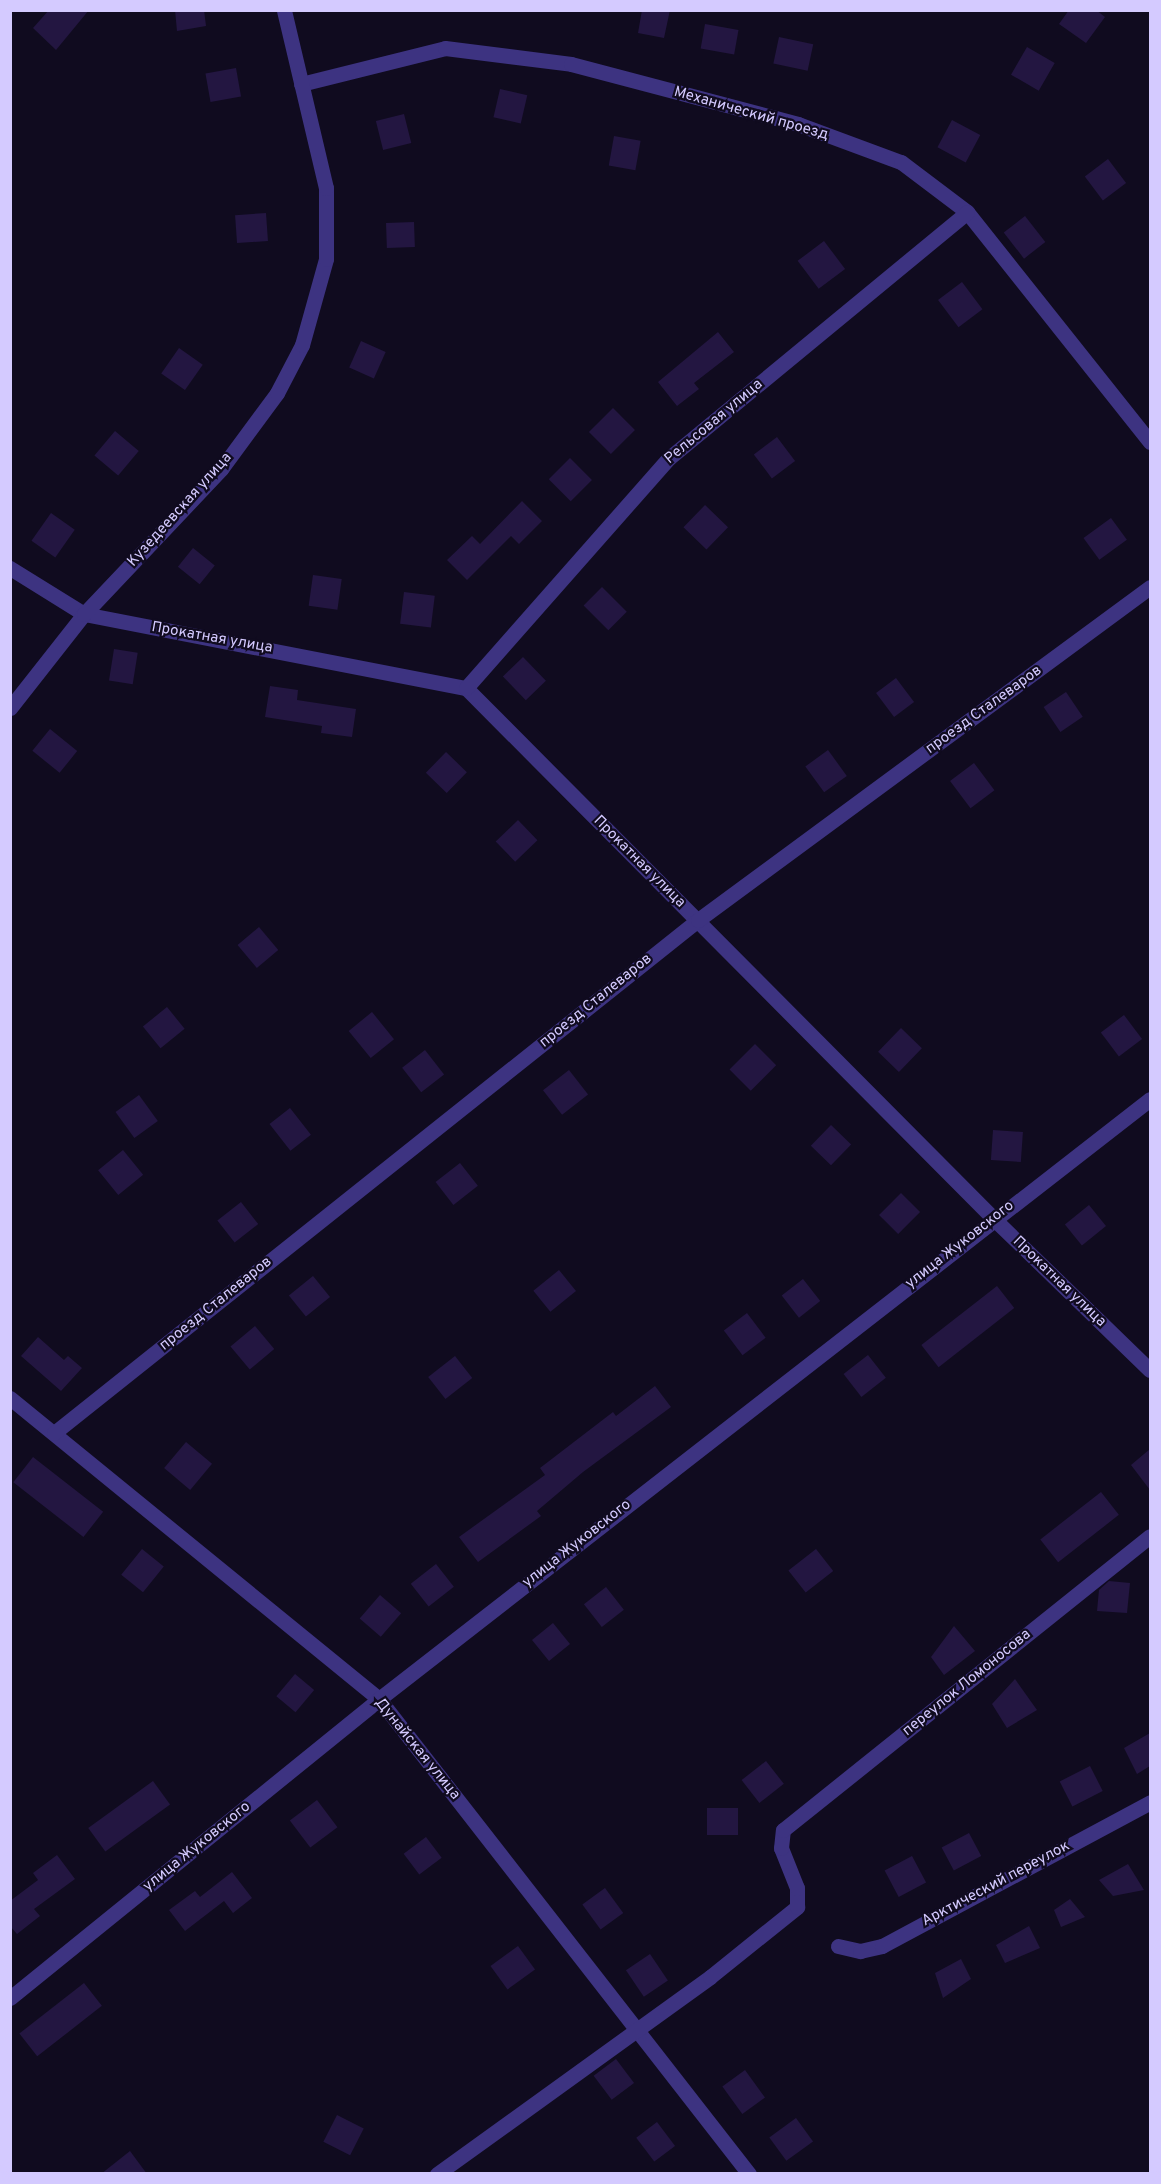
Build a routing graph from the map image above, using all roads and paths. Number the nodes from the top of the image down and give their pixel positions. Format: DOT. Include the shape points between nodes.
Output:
graph roads {
  1 [pos="284,10"];
  2 [pos="301,84"];
  3 [pos="967,212"];
  4 [pos="1150,442"];
  5 [pos="10,568"];
  6 [pos="1150,587"];
  7 [pos="84,614"];
  8 [pos="466,688"];
  9 [pos="10,708"];
  10 [pos="698,920"];
  11 [pos="1150,1099"];
  12 [pos="994,1219"];
  13 [pos="1150,1370"];
  14 [pos="10,1398"];
  15 [pos="54,1433"];
  16 [pos="1150,1536"];
  17 [pos="379,1699"];
  18 [pos="1150,1802"];
  19 [pos="838,1946"];
  20 [pos="10,1998"];
  21 [pos="638,2026"];
  22 [pos="437,2174"];
  23 [pos="749,2174"];
  1 -- 2 [label="street, Кузедеевская улица"];
  2 -- 3 [label="street, Механический проезд" via="445,48 571,64 798,124 901,162"];
  2 -- 7 [label="street, Кузедеевская улица" via="319,150 326,224 319,291 302,345 277,393 221,469"];
  3 -- 4 [label="street, Механический проезд"];
  3 -- 8 [label="street, Рельсовая улица" via="669,458"];
  5 -- 7 [label="street, Прокатная улица"];
  6 -- 10 [label="street, проезд Сталеваров"];
  7 -- 8 [label="street, Прокатная улица"];
  7 -- 9 [label="street, Кузедеевская улица"];
  8 -- 10 [label="street, Прокатная улица"];
  10 -- 12 [label="street, Прокатная улица"];
  10 -- 15 [label="street, проезд Сталеваров"];
  11 -- 12 [label="street, улица Жуковского"];
  12 -- 13 [label="street, Прокатная улица"];
  12 -- 17 [label="street, улица Жуковского"];
  14 -- 15 [label="street, Дунайская улица"];
  15 -- 17 [label="street, Дунайская улица"];
  16 -- 21 [label="street, переулок Ломоносова" via="783,1830 781,1848 797,1888 797,1907 710,1977"];
  17 -- 20 [label="street, улица Жуковского"];
  17 -- 21 [label="street, Дунайская улица"];
  18 -- 19 [label="street, Арктический переулок" via="882,1946 860,1951"];
  21 -- 22 [label="street"];
  21 -- 23 [label="street, Дунайская улица"];
}
